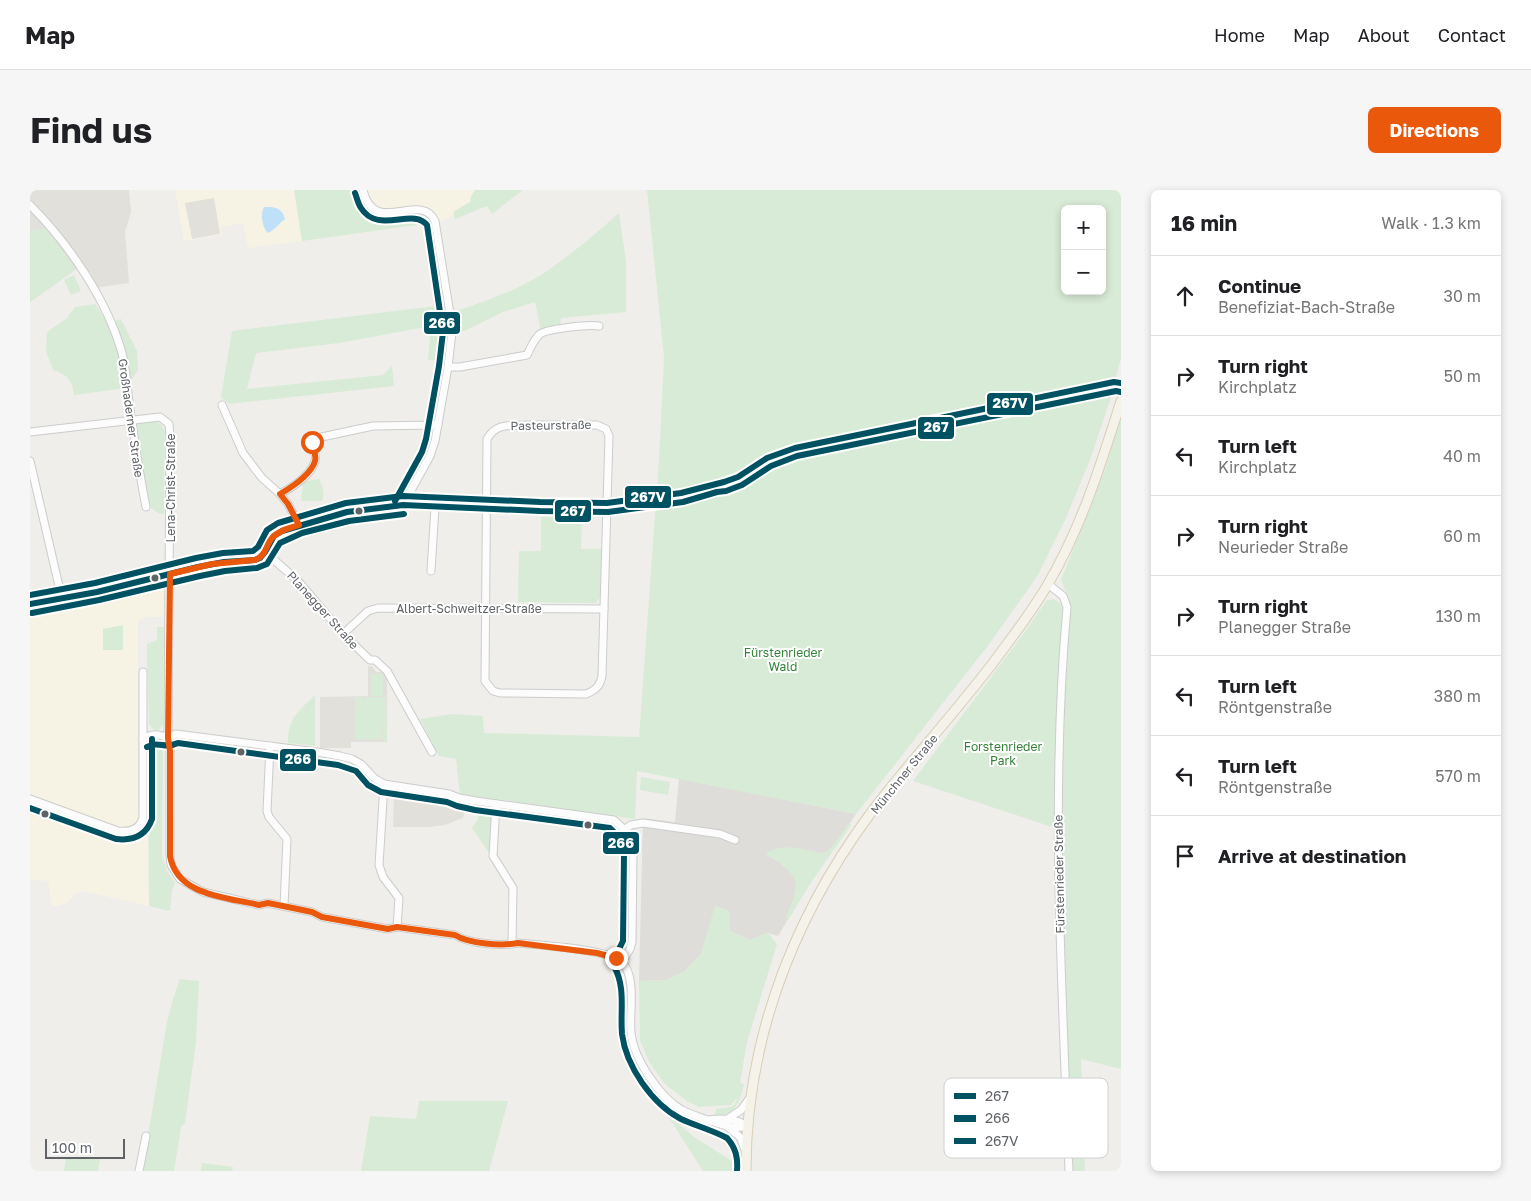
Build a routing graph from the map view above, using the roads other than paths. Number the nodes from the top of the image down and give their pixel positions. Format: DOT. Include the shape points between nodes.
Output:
graph roads {
  1 [pos="363,190"];
  2 [pos="30,205"];
  3 [pos="599,326"];
  4 [pos="448,367"];
  5 [pos="1121,392"];
  6 [pos="1121,401"];
  7 [pos="222,405"];
  8 [pos="132,420"];
  9 [pos="438,425"];
  10 [pos="30,432"];
  11 [pos="30,461"];
  12 [pos="34,490"];
  13 [pos="280,494"];
  14 [pos="402,505"];
  15 [pos="146,507"];
  16 [pos="435,507"];
  17 [pos="487,509"];
  18 [pos="608,512"];
  19 [pos="299,525"];
  20 [pos="265,552"];
  21 [pos="431,572"];
  22 [pos="170,574"];
  23 [pos="1048,584"];
  24 [pos="62,599"];
  25 [pos="30,604"];
  26 [pos="486,608"];
  27 [pos="604,609"];
  28 [pos="343,634"];
  29 [pos="143,672"];
  30 [pos="168,738"];
  31 [pos="143,739"];
  32 [pos="270,746"];
  33 [pos="432,752"];
  34 [pos="384,784"];
  35 [pos="30,800"];
  36 [pos="496,804"];
  37 [pos="625,829"];
  38 [pos="735,840"];
  39 [pos="284,906"];
  40 [pos="397,927"];
  41 [pos="512,944"];
  42 [pos="622,962"];
  43 [pos="1066,1078"];
  44 [pos="749,1099"];
  45 [pos="726,1123"];
  46 [pos="747,1126"];
  47 [pos="146,1136"];
  48 [pos="746,1152"];
  49 [pos="1069,1158"];
  50 [pos="139,1171"];
  51 [pos="746,1171"];
  52 [pos="1069,1171"];
  1 -- 4 [label="street" via="372,208 384,210 418,204 433,215 452,332"];
  2 -- 8 [label="street, Großhaderner Straße" via="71,254 110,321 122,354"];
  3 -- 4 [label="street" via="590,324 544,332 537,337 527,355"];
  4 -- 9 [label="street"];
  5 -- 18 [label="street" via="797,456 770,466 742,485 726,491 683,502"];
  6 -- 23 [label="main road, Münchner Straße" via="1079,525"];
  7 -- 13 [label="street" via="252,467"];
  8 -- 10 [label="street, Lena-Christ-Straße"];
  8 -- 15 [label="street, Großhaderner Straße"];
  8 -- 22 [label="street, Lena-Christ-Straße" via="160,417 169,424"];
  9 -- 13 [label="street" via="374,426 317,438 312,442 315,461 301,480"];
  9 -- 14 [label="street" via="430,456"];
  11 -- 12 [label="street"];
  12 -- 24 [label="street"];
  13 -- 19 [label="street"];
  14 -- 16 [label="street"];
  14 -- 19 [label="street" via="358,510"];
  16 -- 17 [label="street"];
  16 -- 21 [label="street"];
  17 -- 18 [label="street"];
  17 -- 18 [label="street, Pasteurstraße" via="487,439 492,431 501,426 597,425 606,429 609,436"];
  17 -- 26 [label="street, Pasteurstraße"];
  18 -- 27 [label="street, Pasteurstraße"];
  19 -- 20 [label="street" via="274,536"];
  20 -- 22 [label="street" via="255,560 212,564"];
  20 -- 28 [label="street, Planegger Straße" via="298,580"];
  22 -- 24 [label="street"];
  22 -- 30 [label="street"];
  23 -- 43 [label="street, Fürstenrieder Straße" via="1063,596 1067,607 1058,747"];
  23 -- 44 [label="main road, Münchner Straße" via="1018,630 881,800 812,904 782,971 771,1005"];
  24 -- 25 [label="street"];
  26 -- 27 [label="street, Albert-Schweitzer-Straße"];
  26 -- 27 [label="street, Pasteurstraße" via="485,681 490,688 500,693 578,694 594,691 600,683"];
  26 -- 28 [label="street, Albert-Schweitzer-Straße" via="378,608 368,611"];
  28 -- 33 [label="street, Planegger Straße" via="370,660 375,660 387,671"];
  29 -- 31 [label="street"];
  30 -- 31 [label="street" via="156,734"];
  30 -- 32 [label="street" via="176,734"];
  30 -- 39 [label="street" via="170,856 171,865 180,879 203,892 259,905"];
  31 -- 35 [label="street" via="143,818 137,828 118,831"];
  32 -- 34 [label="street" via="352,759"];
  32 -- 39 [label="street" via="267,811 287,840"];
  34 -- 36 [label="street"];
  34 -- 40 [label="street" via="379,865 399,898"];
  36 -- 37 [label="street" via="611,819"];
  36 -- 41 [label="street" via="493,856 513,888"];
  37 -- 38 [label="street" via="643,823 720,834"];
  37 -- 42 [label="street" via="633,853 633,921 632,942"];
  39 -- 40 [label="street" via="335,920 388,929"];
  40 -- 41 [label="street" via="455,935 462,940"];
  41 -- 42 [label="street" via="603,954"];
  42 -- 45 [label="street" via="630,978 631,1034 648,1074 666,1098 682,1110"];
  44 -- 45 [label="street"];
  44 -- 46 [label="main road, Münchner Straße"];
  45 -- 46 [label="street" via="742,1122"];
  45 -- 48 [label="street" via="740,1137"];
  46 -- 48 [label="main road, Münchner Straße"];
  47 -- 50 [label="street"];
  48 -- 51 [label="main road, Münchner Straße"];
  49 -- 52 [label="street, Fürstenrieder Straße"];
}
